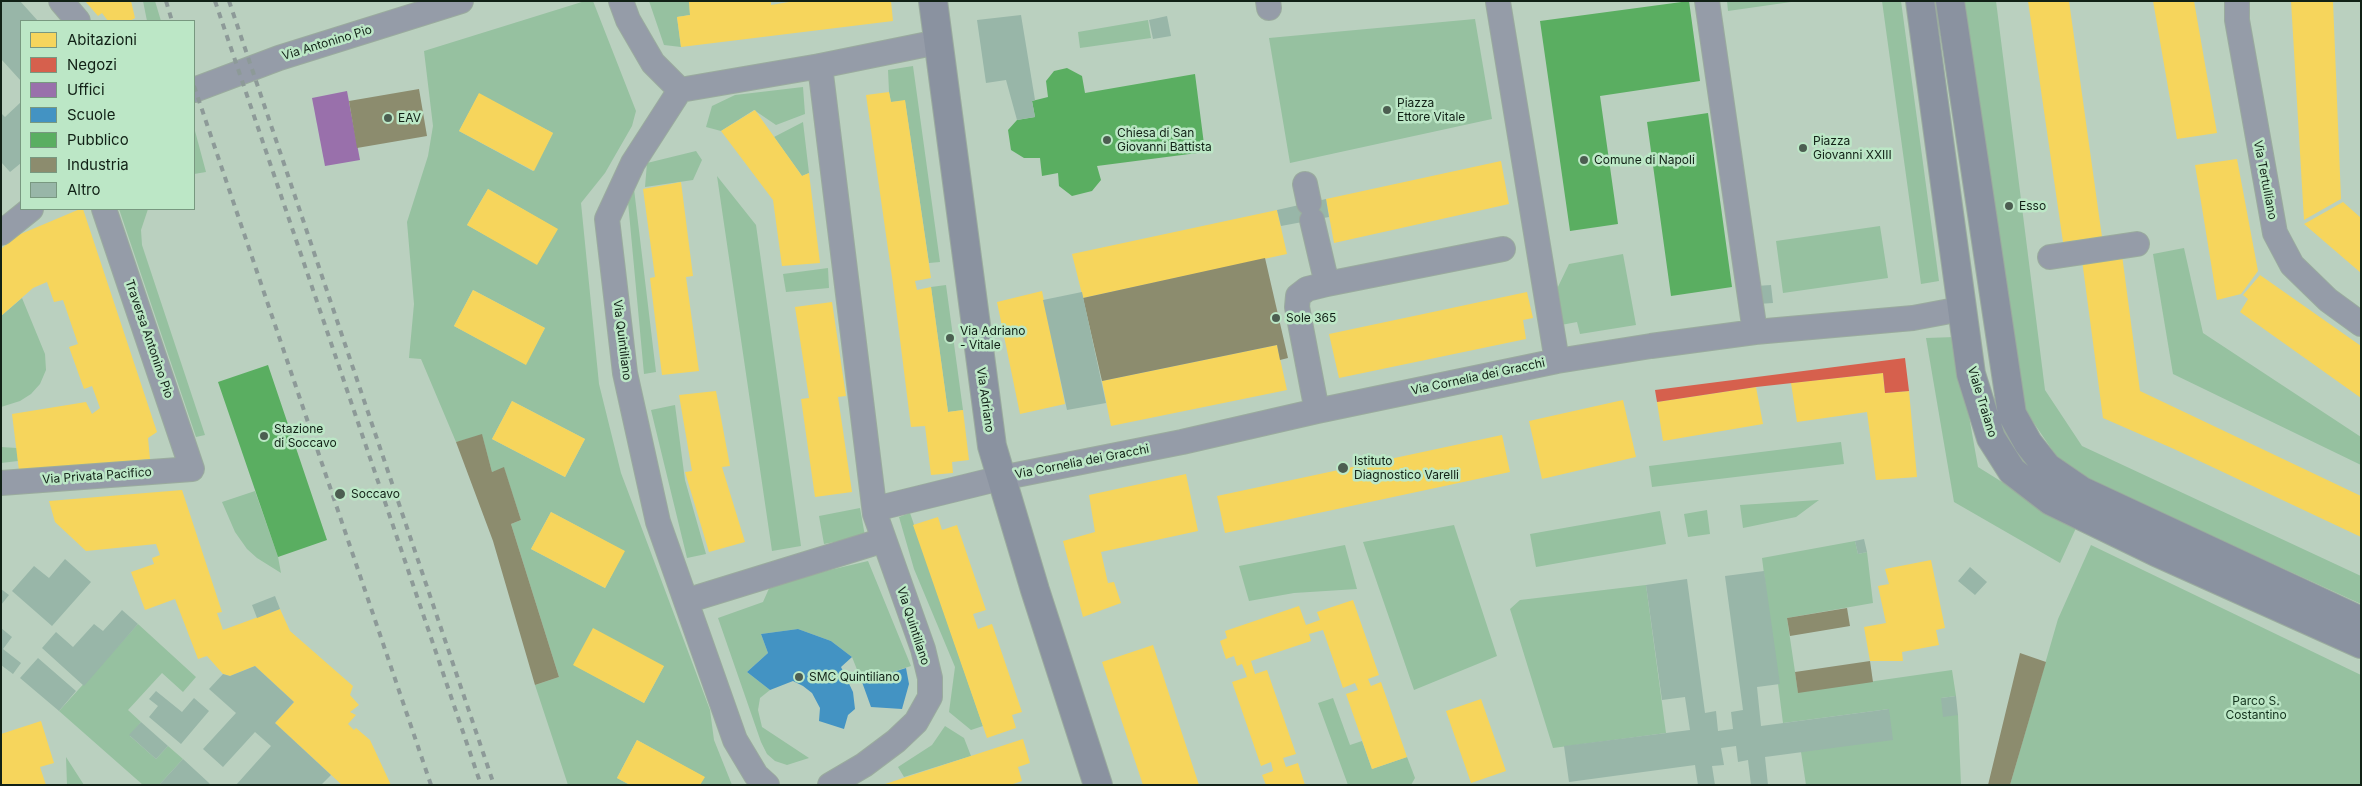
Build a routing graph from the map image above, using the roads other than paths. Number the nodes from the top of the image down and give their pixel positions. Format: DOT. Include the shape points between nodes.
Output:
graph roads {
  1 [pos="61,1"];
  2 [pos="461,1"];
  3 [pos="621,1"];
  4 [pos="933,1"];
  5 [pos="1707,1"];
  6 [pos="1920,1"];
  7 [pos="1950,1"];
  8 [pos="2237,1"];
  9 [pos="1498,2"];
  10 [pos="77,20"];
  11 [pos="938,42"];
  12 [pos="820,66"];
  13 [pos="195,90"];
  14 [pos="680,90"];
  15 [pos="1309,203"];
  16 [pos="29,210"];
  17 [pos="104,210"];
  18 [pos="1,234"];
  19 [pos="2137,244"];
  20 [pos="1503,249"];
  21 [pos="2050,257"];
  22 [pos="1327,284"];
  23 [pos="1994,303"];
  24 [pos="1961,309"];
  25 [pos="2361,324"];
  26 [pos="1755,332"];
  27 [pos="1557,361"];
  28 [pos="1317,410"];
  29 [pos="192,469"];
  30 [pos="1001,478"];
  31 [pos="1,483"];
  32 [pos="875,509"];
  33 [pos="884,540"];
  34 [pos="686,601"];
  35 [pos="2361,621"];
  36 [pos="2361,644"];
  37 [pos="767,785"];
  38 [pos="830,785"];
  39 [pos="1098,785"];
  1 -- 10 [label="street"];
  2 -- 13 [label="street, Via Antonino Pio" via="279,58"];
  3 -- 14 [label="street" via="653,63"];
  4 -- 11 [label="main road, Via Adriano"];
  5 -- 26 [label="street"];
  6 -- 24 [label="main road, Viale Traiano"];
  7 -- 23 [label="main road, Viale Traiano"];
  8 -- 25 [label="street, Via Tertulliano" via="2237,20 2275,233 2292,265 2328,300"];
  9 -- 27 [label="street"];
  11 -- 12 [label="street"];
  11 -- 30 [label="main road, Via Adriano" via="992,446"];
  12 -- 14 [label="street"];
  12 -- 32 [label="street, Via Quintiliano"];
  14 -- 34 [label="street, Via Quintiliano" via="633,164 607,219 629,391 658,522"];
  15 -- 22 [label="street"];
  16 -- 18 [label="street"];
  17 -- 29 [label="street, Traversa Antonino Pio"];
  19 -- 21 [label="street"];
  20 -- 22 [label="street"];
  22 -- 28 [label="street" via="1306,289 1298,296 1297,307"];
  23 -- 24 [label="main road"];
  23 -- 35 [label="main road, Viale Traiano" via="2012,414 2028,443 2047,467 2082,491"];
  24 -- 26 [label="street, Via Cornelia dei Gracchi" via="1913,318"];
  24 -- 36 [label="main road, Viale Traiano" via="1971,374 1992,438 2012,471 2051,502"];
  26 -- 27 [label="street, Via Cornelia dei Gracchi"];
  27 -- 28 [label="street, Via Cornelia dei Gracchi"];
  28 -- 30 [label="street, Via Cornelia dei Gracchi" via="1182,442"];
  29 -- 31 [label="street, Via Privata Pacifico"];
  30 -- 32 [label="street, Via Cornelia dei Gracchi"];
  30 -- 39 [label="main road, Via Adriano"];
  32 -- 33 [label="street, Via Quintiliano"];
  33 -- 34 [label="street"];
  33 -- 38 [label="street, Via Quintiliano" via="923,650 930,678 930,697 916,722 896,741"];
  34 -- 37 [label="street, Via Quintiliano" via="735,740 756,775"];
}
